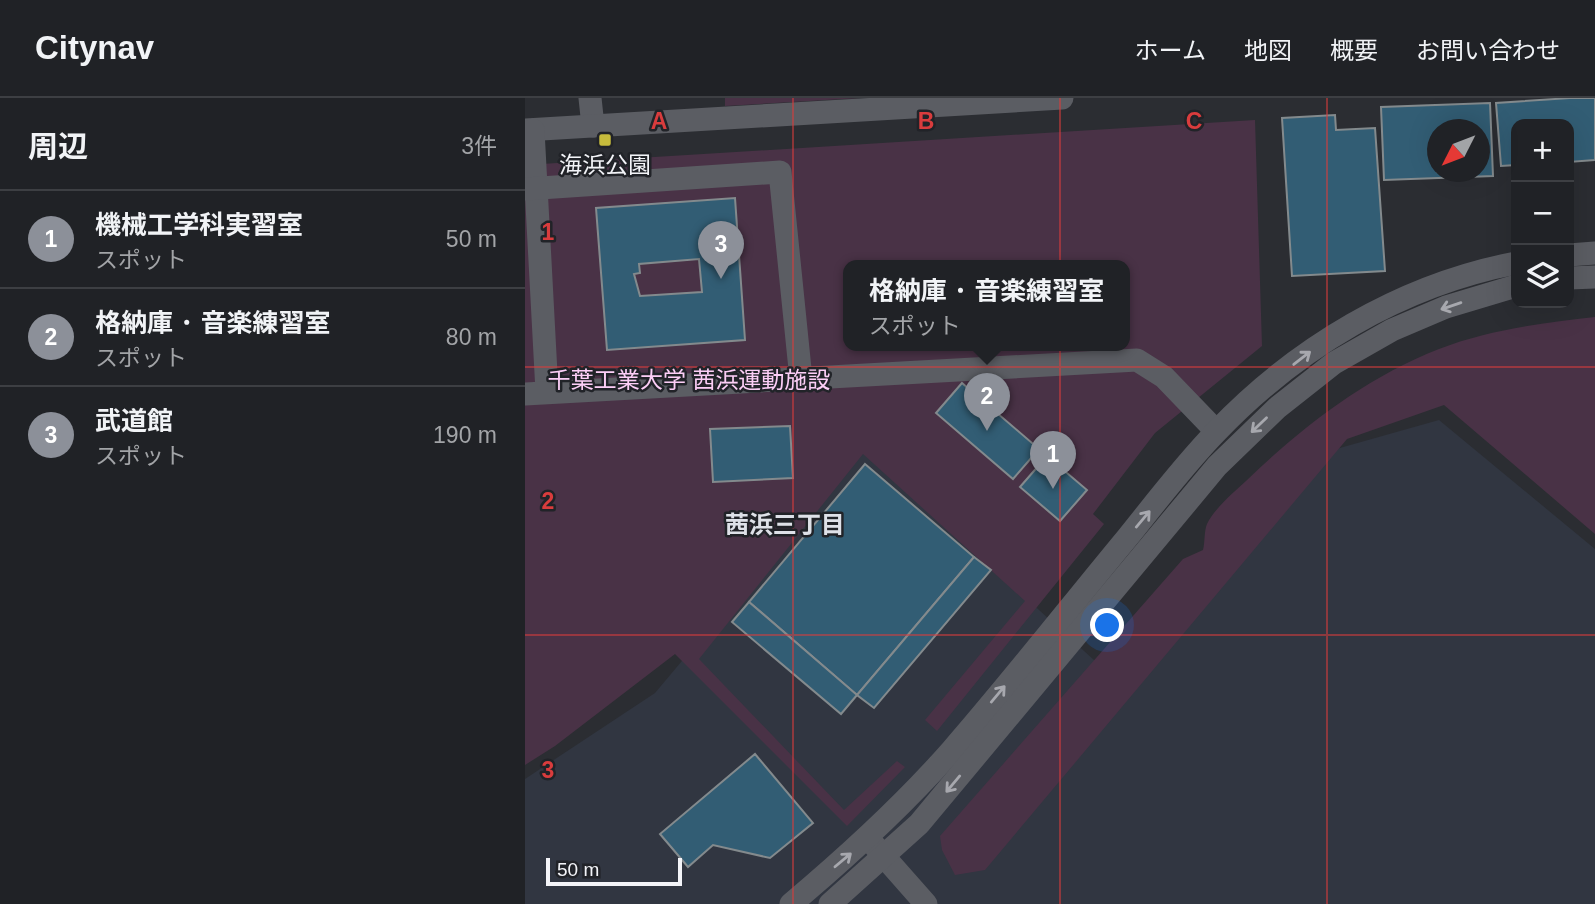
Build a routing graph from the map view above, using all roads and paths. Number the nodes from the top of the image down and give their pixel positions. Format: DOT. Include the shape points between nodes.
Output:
graph roads {
  1 [pos="590,98"];
  2 [pos="1062,98"];
  3 [pos="593,126"];
  4 [pos="529,130"];
  5 [pos="530,188"];
  6 [pos="1595,253"];
  7 [pos="1574,255"];
  8 [pos="1511,264"];
  9 [pos="1595,277"];
  10 [pos="1574,278"];
  11 [pos="1511,288"];
  12 [pos="801,379"];
  13 [pos="536,393"];
  14 [pos="1216,432"];
  15 [pos="876,847"];
  16 [pos="791,904"];
  17 [pos="829,904"];
  18 [pos="926,904"];
  1 -- 3 [label="street"];
  2 -- 3 [label="street"];
  3 -- 4 [label="street"];
  4 -- 5 [label="street"];
  5 -- 12 [label="street" via="780,172"];
  5 -- 13 [label="street"];
  6 -- 7 [label="street"];
  14 -- 8 [label="street, one-way" via="1322,342 1367,316 1429,288"];
  9 -- 10 [label="street"];
  11 -- 15 [label="street, one-way" via="1392,330 1334,363 1277,408 1217,466 919,824"];
  12 -- 13 [label="street"];
  12 -- 14 [label="street" via="1137,359 1164,377"];
  15 -- 14 [label="street, one-way"];
  16 -- 15 [label="street, one-way"];
  15 -- 17 [label="street"];
  15 -- 18 [label="street"];
}
